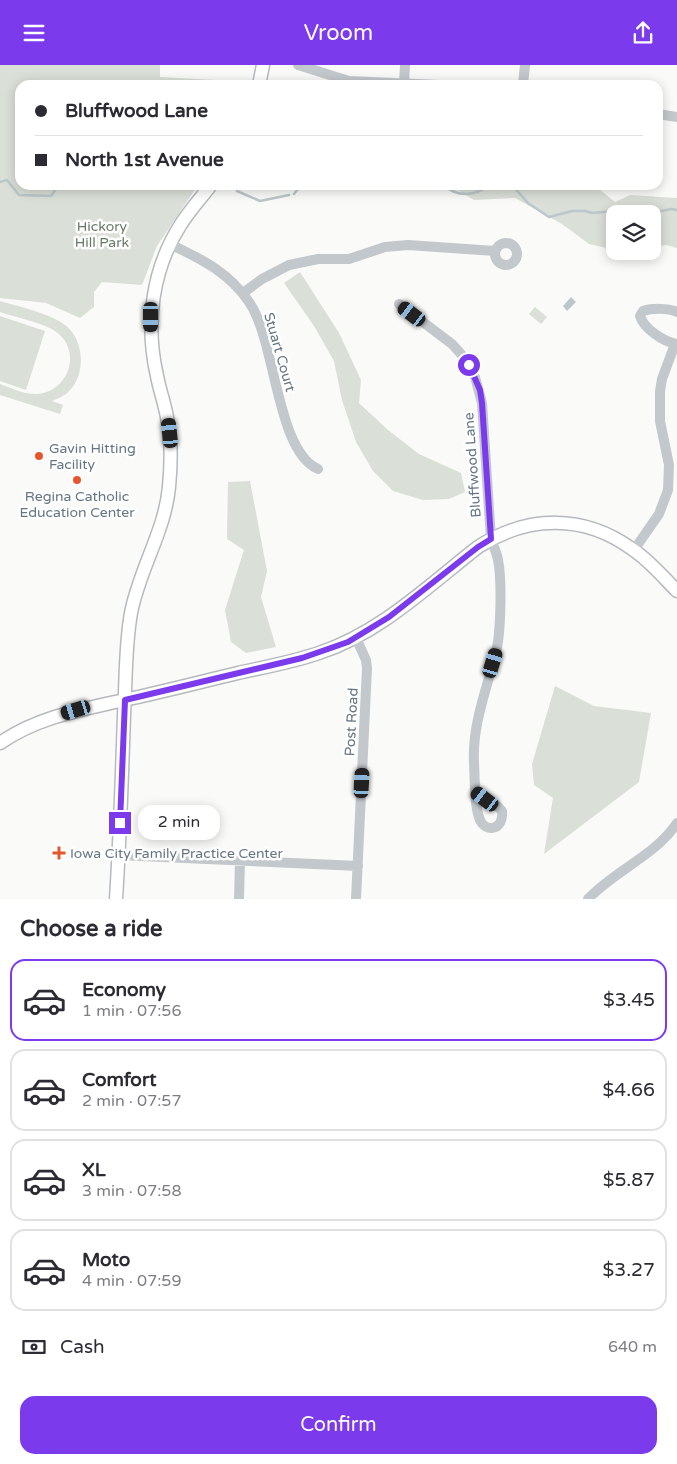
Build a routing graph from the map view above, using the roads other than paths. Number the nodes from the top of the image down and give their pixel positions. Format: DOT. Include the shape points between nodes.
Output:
graph roads {
  1 [pos="263,65"];
  2 [pos="298,65"];
  3 [pos="405,65"];
  4 [pos="526,65"];
  5 [pos="260,80"];
  6 [pos="346,80"];
  7 [pos="404,80"];
  8 [pos="524,80"];
  9 [pos="663,115"];
  10 [pos="677,117"];
  11 [pos="207,190"];
  12 [pos="170,244"];
  13 [pos="495,251"];
  14 [pos="243,293"];
  15 [pos="399,304"];
  16 [pos="677,312"];
  17 [pos="676,344"];
  18 [pos="318,469"];
  19 [pos="491,539"];
  20 [pos="634,549"];
  21 [pos="677,591"];
  22 [pos="356,638"];
  23 [pos="125,700"];
  24 [pos="0,743"];
  25 [pos="476,793"];
  26 [pos="677,823"];
  27 [pos="118,855"];
  28 [pos="240,860"];
  29 [pos="358,866"];
  30 [pos="116,899"];
  31 [pos="239,899"];
  32 [pos="356,899"];
  33 [pos="588,899"];
  1 -- 5 [label="main road"];
  2 -- 6 [label="street"];
  3 -- 7 [label="street"];
  4 -- 8 [label="street"];
  9 -- 10 [label="street"];
  11 -- 12 [label="main road"];
  12 -- 14 [label="street, Stuart Court" via="212,265"];
  12 -- 23 [label="main road" via="157,280 151,317 153,356 169,428 170,482 163,518 143,569 131,614"];
  13 -- 14 [label="street" via="408,245 385,247 349,259 318,259 289,265"];
  14 -- 18 [label="street, Stuart Court" via="262,328 293,440 306,462"];
  15 -- 19 [label="street, Bluffwood Lane" via="452,344 475,377 482,403"];
  16 -- 17 [label="street" via="647,310 640,316 646,326 666,341"];
  17 -- 20 [label="street" via="660,391 660,421 669,465 668,491 659,514"];
  19 -- 20 [label="main road" via="529,525 568,523 607,534"];
  19 -- 22 [label="main road" via="389,617"];
  19 -- 25 [label="street, Bluffwood Lane" via="500,573 499,623 497,649 481,701 475,735"];
  20 -- 21 [label="main road"];
  22 -- 23 [label="main road" via="302,658"];
  22 -- 29 [label="street, Post Road" via="367,667"];
  23 -- 24 [label="main road" via="53,717"];
  23 -- 27 [label="main road"];
  26 -- 33 [label="street" via="655,848 608,880"];
  27 -- 28 [label="street"];
  27 -- 30 [label="main road"];
  28 -- 29 [label="street"];
  28 -- 31 [label="street"];
  29 -- 32 [label="street, Post Road"];
}
